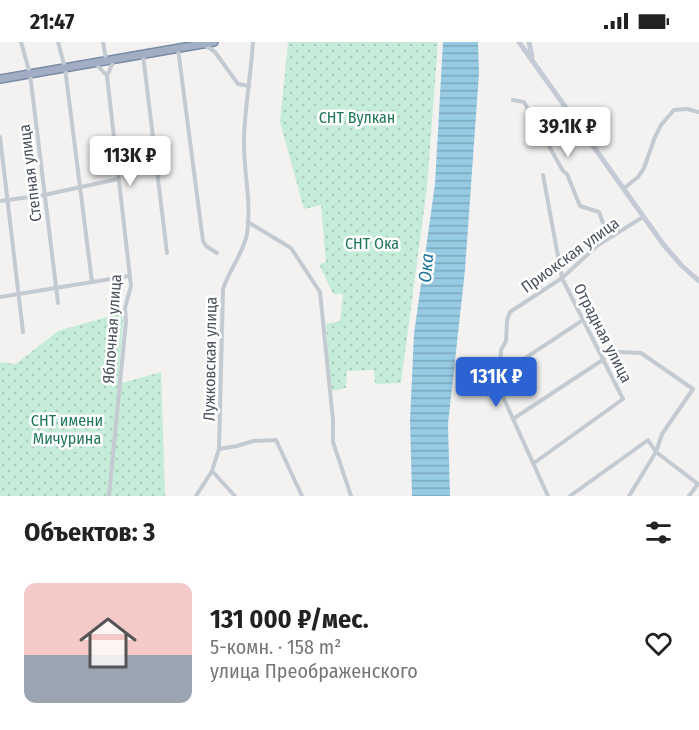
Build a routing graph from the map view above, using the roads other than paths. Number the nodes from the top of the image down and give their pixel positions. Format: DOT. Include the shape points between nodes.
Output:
graph roads {
  1 [pos="21,42"];
  2 [pos="58,42"];
  3 [pos="103,42"];
  4 [pos="214,42"];
  5 [pos="253,42"];
  6 [pos="519,42"];
  7 [pos="529,42"];
  8 [pos="201,43"];
  9 [pos="177,48"];
  10 [pos="142,54"];
  11 [pos="115,59"];
  12 [pos="106,61"];
  13 [pos="95,63"];
  14 [pos="535,64"];
  15 [pos="65,68"];
  16 [pos="30,74"];
  17 [pos="107,76"];
  18 [pos="0,79"];
  19 [pos="249,86"];
  20 [pos="513,100"];
  21 [pos="699,112"];
  22 [pos="0,137"];
  23 [pos="543,175"];
  24 [pos="118,179"];
  25 [pos="80,187"];
  26 [pos="623,190"];
  27 [pos="44,195"];
  28 [pos="8,200"];
  29 [pos="0,201"];
  30 [pos="643,217"];
  31 [pos="248,222"];
  32 [pos="614,236"];
  33 [pos="167,253"];
  34 [pos="217,253"];
  35 [pos="130,276"];
  36 [pos="562,278"];
  37 [pos="699,281"];
  38 [pos="92,282"];
  39 [pos="56,288"];
  40 [pos="18,294"];
  41 [pos="0,297"];
  42 [pos="58,303"];
  43 [pos="583,320"];
  44 [pos="23,332"];
  45 [pos="600,351"];
  46 [pos="604,359"];
  47 [pos="500,374"];
  48 [pos="513,419"];
  49 [pos="219,449"];
  50 [pos="656,452"];
  51 [pos="534,463"];
  52 [pos="212,471"];
  53 [pos="698,484"];
  54 [pos="109,496"];
  55 [pos="196,496"];
  56 [pos="235,496"];
  57 [pos="302,496"];
  58 [pos="351,496"];
  59 [pos="548,496"];
  60 [pos="570,496"];
  61 [pos="629,496"];
  62 [pos="689,496"];
  1 -- 16 [label="street, Степная улица"];
  2 -- 15 [label="street"];
  3 -- 12 [label="street"];
  4 -- 8 [label="highway"];
  5 -- 19 [label="street, Лужковская улица"];
  6 -- 14 [label="main road"];
  7 -- 14 [label="main road"];
  8 -- 9 [label="highway"];
  8 -- 19 [label="street" via="215,52 238,84"];
  9 -- 10 [label="highway"];
  9 -- 34 [label="street" via="202,241"];
  10 -- 11 [label="highway"];
  10 -- 33 [label="street"];
  11 -- 12 [label="highway"];
  11 -- 17 [label="street"];
  12 -- 13 [label="highway"];
  13 -- 15 [label="highway"];
  13 -- 17 [label="street"];
  14 -- 26 [label="main road"];
  15 -- 16 [label="highway"];
  15 -- 25 [label="street"];
  16 -- 18 [label="highway"];
  16 -- 27 [label="street, Степная улица"];
  17 -- 24 [label="street, Яблочная улица"];
  19 -- 31 [label="street, Лужковская улица" via="244,140"];
  20 -- 32 [label="street" via="524,102 567,174 580,206 599,212"];
  21 -- 26 [label="street" via="675,110 655,136 644,168"];
  22 -- 28 [label="street"];
  23 -- 36 [label="street, Отрадная улица"];
  24 -- 25 [label="street"];
  24 -- 35 [label="street, Яблочная улица"];
  25 -- 27 [label="street"];
  25 -- 38 [label="street"];
  26 -- 30 [label="main road"];
  27 -- 28 [label="street"];
  27 -- 39 [label="street, Степная улица"];
  28 -- 29 [label="street"];
  28 -- 40 [label="street"];
  30 -- 32 [label="street, Приокская улица"];
  30 -- 37 [label="main road"];
  31 -- 49 [label="street, Лужковская улица" via="242,249 223,289"];
  31 -- 58 [label="street" via="291,248 320,292 333,442"];
  32 -- 36 [label="street, Приокская улица" via="598,245"];
  35 -- 38 [label="street"];
  35 -- 54 [label="street, Яблочная улица"];
  36 -- 43 [label="street, Отрадная улица"];
  36 -- 47 [label="street, Приокская улица" via="510,312"];
  38 -- 39 [label="street"];
  39 -- 40 [label="street"];
  39 -- 42 [label="street, Степная улица"];
  40 -- 41 [label="street"];
  40 -- 44 [label="street"];
  43 -- 45 [label="street, Отрадная улица"];
  43 -- 47 [label="street"];
  45 -- 46 [label="street, Отрадная улица"];
  45 -- 50 [label="street" via="641,354 693,389 662,434"];
  46 -- 48 [label="street"];
  46 -- 51 [label="street, Отрадная улица" via="623,399"];
  47 -- 48 [label="street" via="504,399"];
  48 -- 51 [label="street"];
  49 -- 52 [label="street, Лужковская улица"];
  49 -- 57 [label="street" via="276,440"];
  50 -- 53 [label="street"];
  50 -- 60 [label="street" via="648,440"];
  50 -- 61 [label="street"];
  51 -- 59 [label="street"];
  52 -- 55 [label="street, Лужковская улица"];
  52 -- 56 [label="street"];
  53 -- 62 [label="street"];
}
